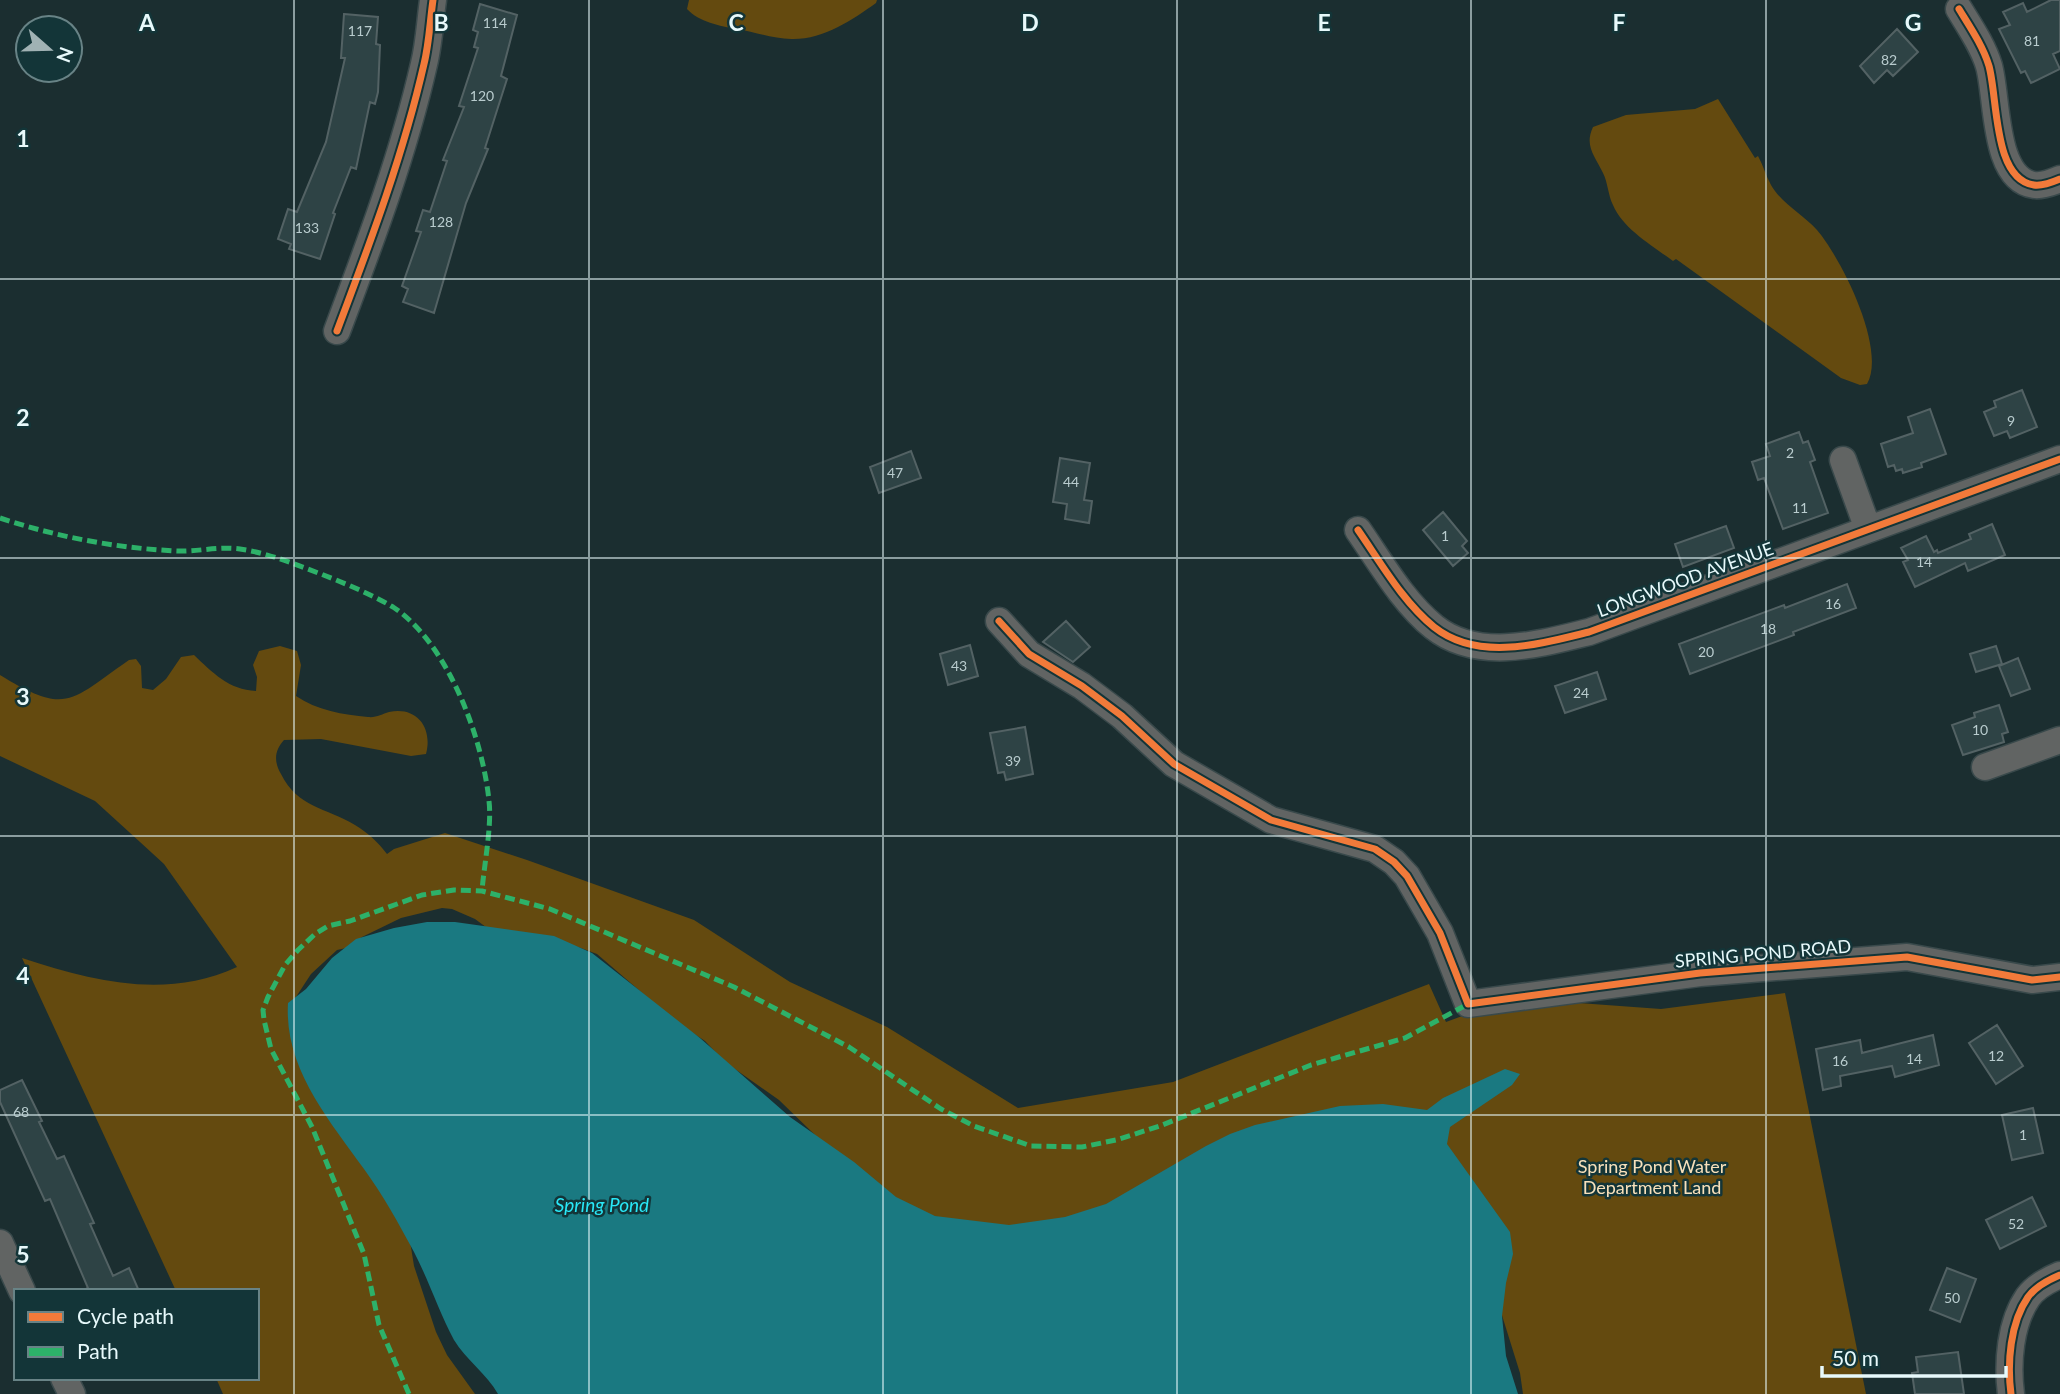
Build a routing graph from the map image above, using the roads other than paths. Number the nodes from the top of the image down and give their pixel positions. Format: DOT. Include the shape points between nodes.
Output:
graph roads {
  1 [pos="433,0"];
  2 [pos="1959,9"];
  3 [pos="2060,179"];
  4 [pos="337,331"];
  5 [pos="2060,459"];
  6 [pos="1843,460"];
  7 [pos="1868,528"];
  8 [pos="1358,530"];
  9 [pos="999,621"];
  10 [pos="2060,740"];
  11 [pos="1985,767"];
  12 [pos="2060,977"];
  13 [pos="0,1243"];
  14 [pos="2060,1275"];
  15 [pos="22,1289"];
  16 [pos="2011,1394"];
  1 -- 4 [label="street" via="425,62 397,165"];
  2 -- 3 [label="street" via="1988,62 2004,160 2018,179 2035,186"];
  5 -- 7 [label="street, LONGWOOD AVENUE"];
  6 -- 7 [label="street"];
  7 -- 8 [label="street, LONGWOOD AVENUE" via="1589,632 1540,645 1506,647 1480,647 1435,629"];
  9 -- 12 [label="street, SPRING POND ROAD" via="1029,654 1122,716 1174,764 1271,820 1375,849 1394,862 1440,933 1468,1004 1700,973 1907,957 2032,981"];
  10 -- 11 [label="street"];
  13 -- 15 [label="street"];
  14 -- 16 [label="street" via="2029,1295 2018,1315 2011,1345"];
}
